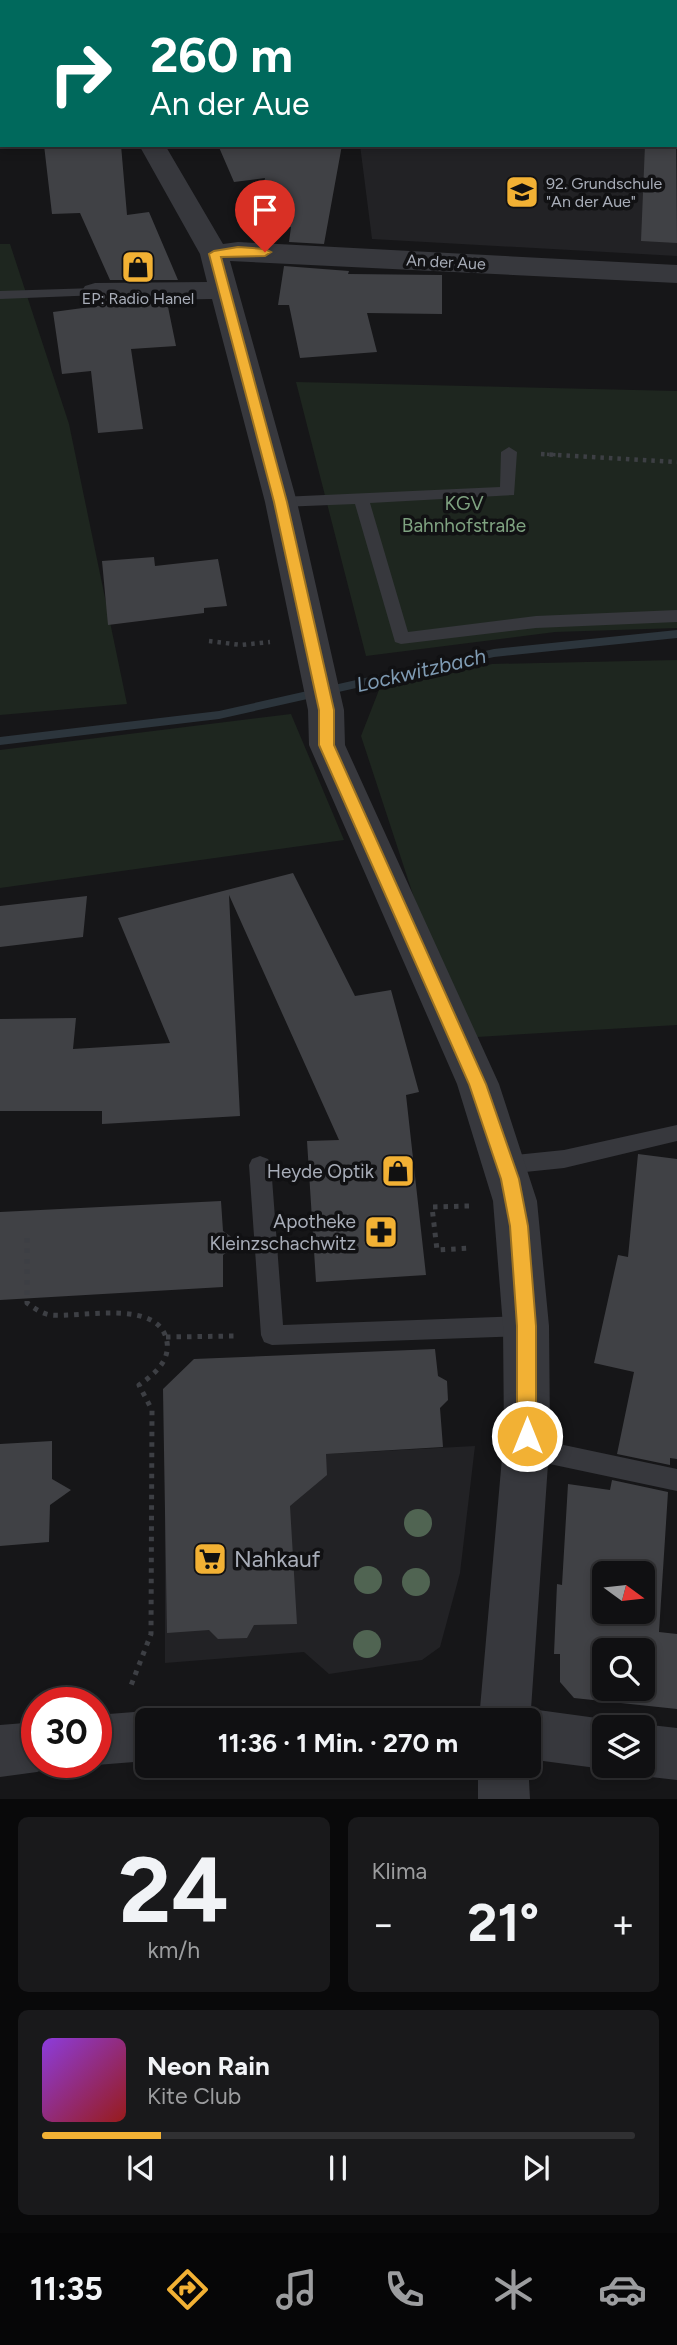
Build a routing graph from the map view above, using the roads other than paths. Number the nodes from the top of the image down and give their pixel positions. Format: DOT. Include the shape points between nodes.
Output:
graph roads {
  1 [pos="153,147"];
  2 [pos="214,254"];
  3 [pos="677,274"];
  4 [pos="223,290"];
  5 [pos="95,292"];
  6 [pos="0,295"];
  7 [pos="509,452"];
  8 [pos="361,498"];
  9 [pos="281,502"];
  10 [pos="677,616"];
  11 [pos="677,1133"];
  12 [pos="260,1165"];
  13 [pos="506,1166"];
  14 [pos="526,1326"];
  15 [pos="526,1448"];
  16 [pos="677,1480"];
  17 [pos="506,1708"];
  18 [pos="541,1736"];
  19 [pos="592,1742"];
  20 [pos="21,1749"];
  21 [pos="0,1751"];
  22 [pos="655,1751"];
  23 [pos="677,1754"];
  24 [pos="504,1778"];
  25 [pos="504,1799"];
  1 -- 2 [label="street"];
  2 -- 3 [label="street, An der Aue" via="238,251"];
  2 -- 4 [label="street"];
  4 -- 5 [label="street"];
  4 -- 9 [label="street"];
  5 -- 6 [label="lane"];
  7 -- 8 [label="lane" via="508,492"];
  8 -- 9 [label="lane"];
  8 -- 10 [label="lane" via="401,638 536,622"];
  9 -- 13 [label="street" via="326,710 327,745 478,1084"];
  11 -- 13 [label="lane" via="564,1159"];
  12 -- 14 [label="lane" via="272,1335"];
  13 -- 14 [label="street" via="515,1201"];
  14 -- 15 [label="street"];
  15 -- 16 [label="lane"];
  15 -- 17 [label="street"];
  18 -- 19 [label="street"];
  20 -- 21 [label="street"];
  22 -- 23 [label="street"];
  24 -- 25 [label="street"];
}
